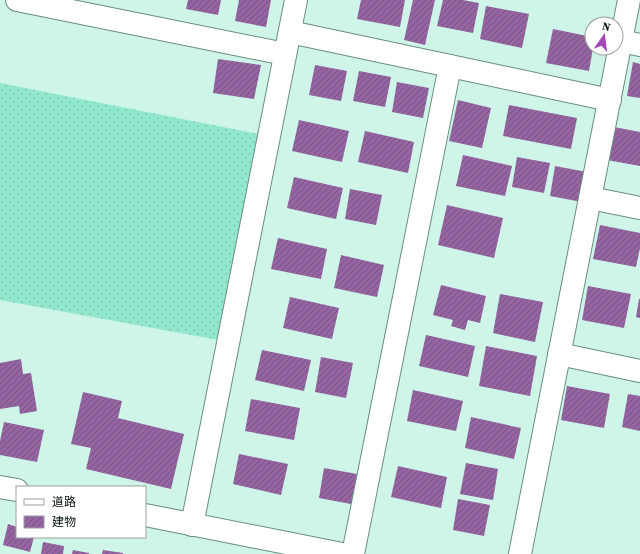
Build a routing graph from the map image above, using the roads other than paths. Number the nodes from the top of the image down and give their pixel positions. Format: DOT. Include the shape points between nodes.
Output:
graph roads {
  1 [pos="17,0"];
  2 [pos="296,0"];
  3 [pos="629,0"];
  4 [pos="290,32"];
  5 [pos="630,43"];
  6 [pos="285,54"];
  7 [pos="450,66"];
  8 [pos="610,100"];
  9 [pos="590,198"];
  10 [pos="640,208"];
  11 [pos="559,354"];
  12 [pos="640,371"];
  13 [pos="0,487"];
  14 [pos="16,490"];
  15 [pos="146,515"];
  16 [pos="192,525"];
  17 [pos="342,554"];
  18 [pos="353,554"];
  19 [pos="520,554"];
  1 -- 6 [label="street"];
  2 -- 4 [label="street"];
  3 -- 5 [label="street"];
  4 -- 6 [label="street"];
  4 -- 7 [label="street"];
  5 -- 8 [label="street"];
  6 -- 16 [label="street"];
  7 -- 8 [label="street"];
  7 -- 18 [label="street"];
  8 -- 9 [label="street"];
  9 -- 10 [label="street"];
  9 -- 11 [label="street"];
  11 -- 12 [label="street"];
  11 -- 19 [label="street"];
  13 -- 14 [label="street"];
  15 -- 16 [label="street"];
  16 -- 17 [label="street"];
}
